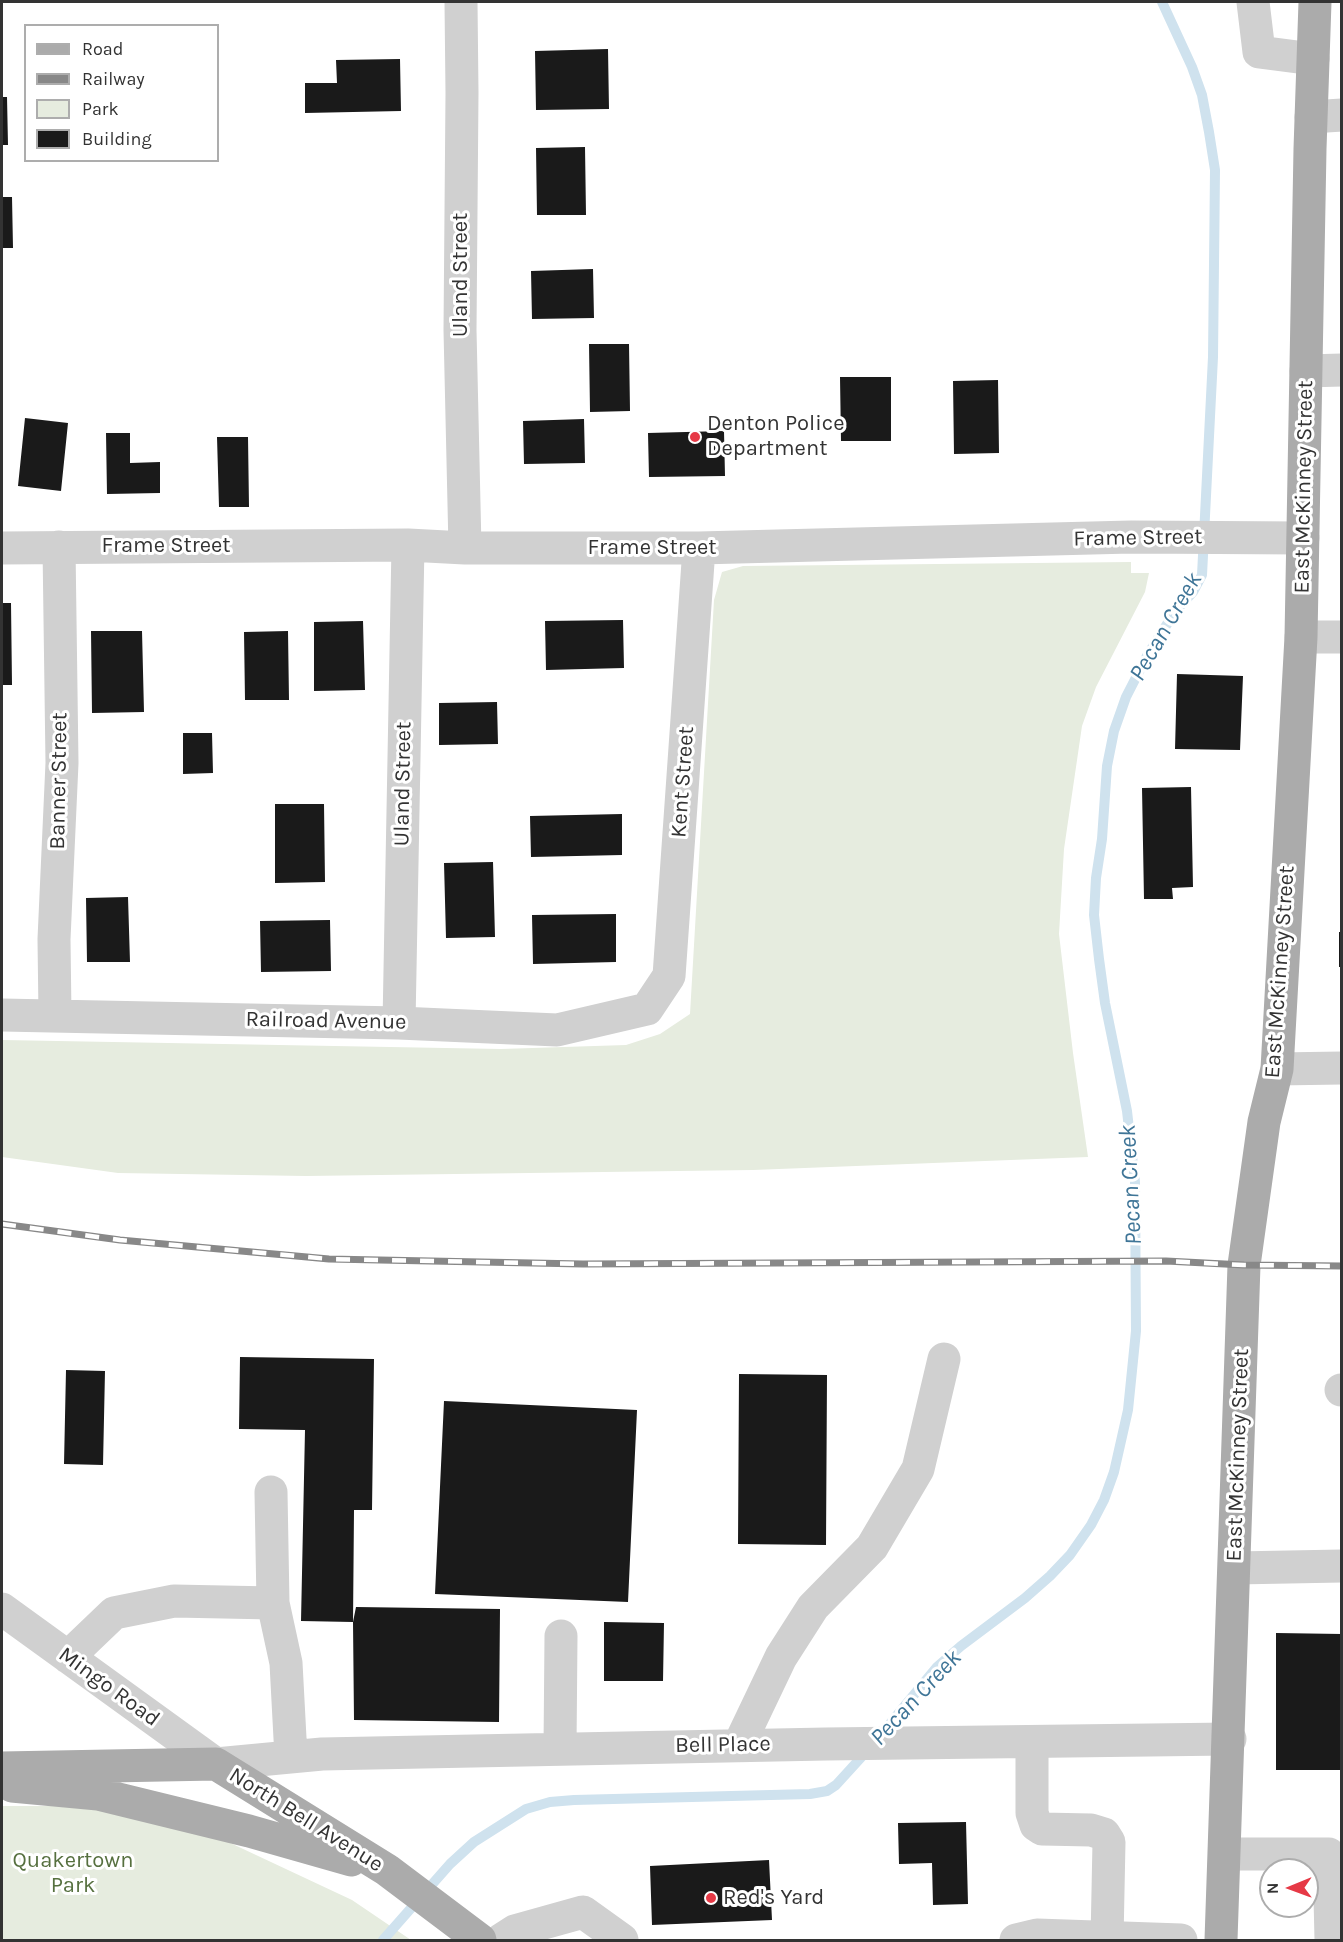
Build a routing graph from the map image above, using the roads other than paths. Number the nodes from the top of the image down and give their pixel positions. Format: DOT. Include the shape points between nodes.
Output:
graph roads {
  1 [pos="461,2"];
  2 [pos="1253,2"];
  3 [pos="1315,2"];
  4 [pos="1313,59"];
  5 [pos="1326,116"];
  6 [pos="1341,370"];
  7 [pos="1306,371"];
  8 [pos="1303,538"];
  9 [pos="408,545"];
  10 [pos="59,547"];
  11 [pos="2,548"];
  12 [pos="465,548"];
  13 [pos="699,548"];
  14 [pos="1300,637"];
  15 [pos="1341,637"];
  16 [pos="647,1009"];
  17 [pos="2,1015"];
  18 [pos="55,1015"];
  19 [pos="399,1023"];
  20 [pos="1341,1068"];
  21 [pos="1277,1069"];
  22 [pos="944,1359"];
  23 [pos="271,1492"];
  24 [pos="1341,1566"];
  25 [pos="1235,1568"];
  26 [pos="273,1603"];
  27 [pos="2,1609"];
  28 [pos="561,1636"];
  29 [pos="68,1657"];
  30 [pos="1230,1738"];
  31 [pos="1032,1742"];
  32 [pos="739,1745"];
  33 [pos="560,1748"];
  34 [pos="291,1757"];
  35 [pos="216,1764"];
  36 [pos="2,1768"];
  37 [pos="2,1785"];
  38 [pos="1225,1854"];
  39 [pos="387,1870"];
  40 [pos="470,1934"];
  41 [pos="1107,1939"];
  42 [pos="501,1941"];
  43 [pos="622,1941"];
  44 [pos="1016,1941"];
  45 [pos="1181,1941"];
  46 [pos="1221,1941"];
  47 [pos="1331,1941"];
  1 -- 12 [label="street, Uland Street" via="460,330"];
  2 -- 4 [label="street" via="1259,52"];
  3 -- 4 [label="main road, East McKinney Street"];
  4 -- 5 [label="main road, East McKinney Street"];
  5 -- 7 [label="main road, East McKinney Street"];
  6 -- 7 [label="street"];
  7 -- 8 [label="main road, East McKinney Street"];
  8 -- 13 [label="street, Frame Street" via="1131,537"];
  8 -- 14 [label="main road, East McKinney Street"];
  9 -- 10 [label="street, Frame Street"];
  9 -- 12 [label="street, Frame Street"];
  9 -- 19 [label="street, Uland Street"];
  10 -- 11 [label="street, Frame Street"];
  10 -- 18 [label="street, Banner Street" via="62,763 54,939"];
  12 -- 13 [label="street, Frame Street"];
  13 -- 16 [label="street, Kent Street" via="669,976"];
  14 -- 15 [label="street"];
  14 -- 21 [label="main road, East McKinney Street"];
  16 -- 19 [label="street, Railroad Avenue" via="557,1030"];
  17 -- 18 [label="street, Railroad Avenue"];
  18 -- 19 [label="street, Railroad Avenue"];
  20 -- 21 [label="street"];
  21 -- 25 [label="main road, East McKinney Street" via="1264,1122 1244,1265"];
  22 -- 32 [label="street" via="918,1469 872,1547 813,1607 781,1657"];
  23 -- 26 [label="street"];
  24 -- 25 [label="street"];
  25 -- 30 [label="main road, East McKinney Street"];
  26 -- 29 [label="street" via="174,1600 114,1613"];
  26 -- 34 [label="street" via="286,1663"];
  27 -- 29 [label="street, Mingo Road"];
  28 -- 33 [label="street"];
  29 -- 35 [label="street, Mingo Road"];
  30 -- 31 [label="street, Bell Place"];
  30 -- 38 [label="main road, East McKinney Street"];
  31 -- 32 [label="street, Bell Place"];
  31 -- 41 [label="street" via="1032,1813 1036,1825 1042,1829 1091,1830 1104,1834 1109,1842"];
  32 -- 33 [label="street, Bell Place"];
  33 -- 34 [label="street, Bell Place"];
  34 -- 35 [label="street, Bell Place"];
  35 -- 36 [label="main road, North Bell Avenue"];
  35 -- 39 [label="main road, North Bell Avenue"];
  37 -- 39 [label="main road" via="98,1794"];
  38 -- 46 [label="main road, East McKinney Street"];
  38 -- 47 [label="street" via="1329,1854"];
  39 -- 40 [label="main road, North Bell Avenue"];
  41 -- 44 [label="street" via="1037,1935"];
  41 -- 45 [label="street"];
  42 -- 43 [label="street" via="515,1931 583,1912"];
}
